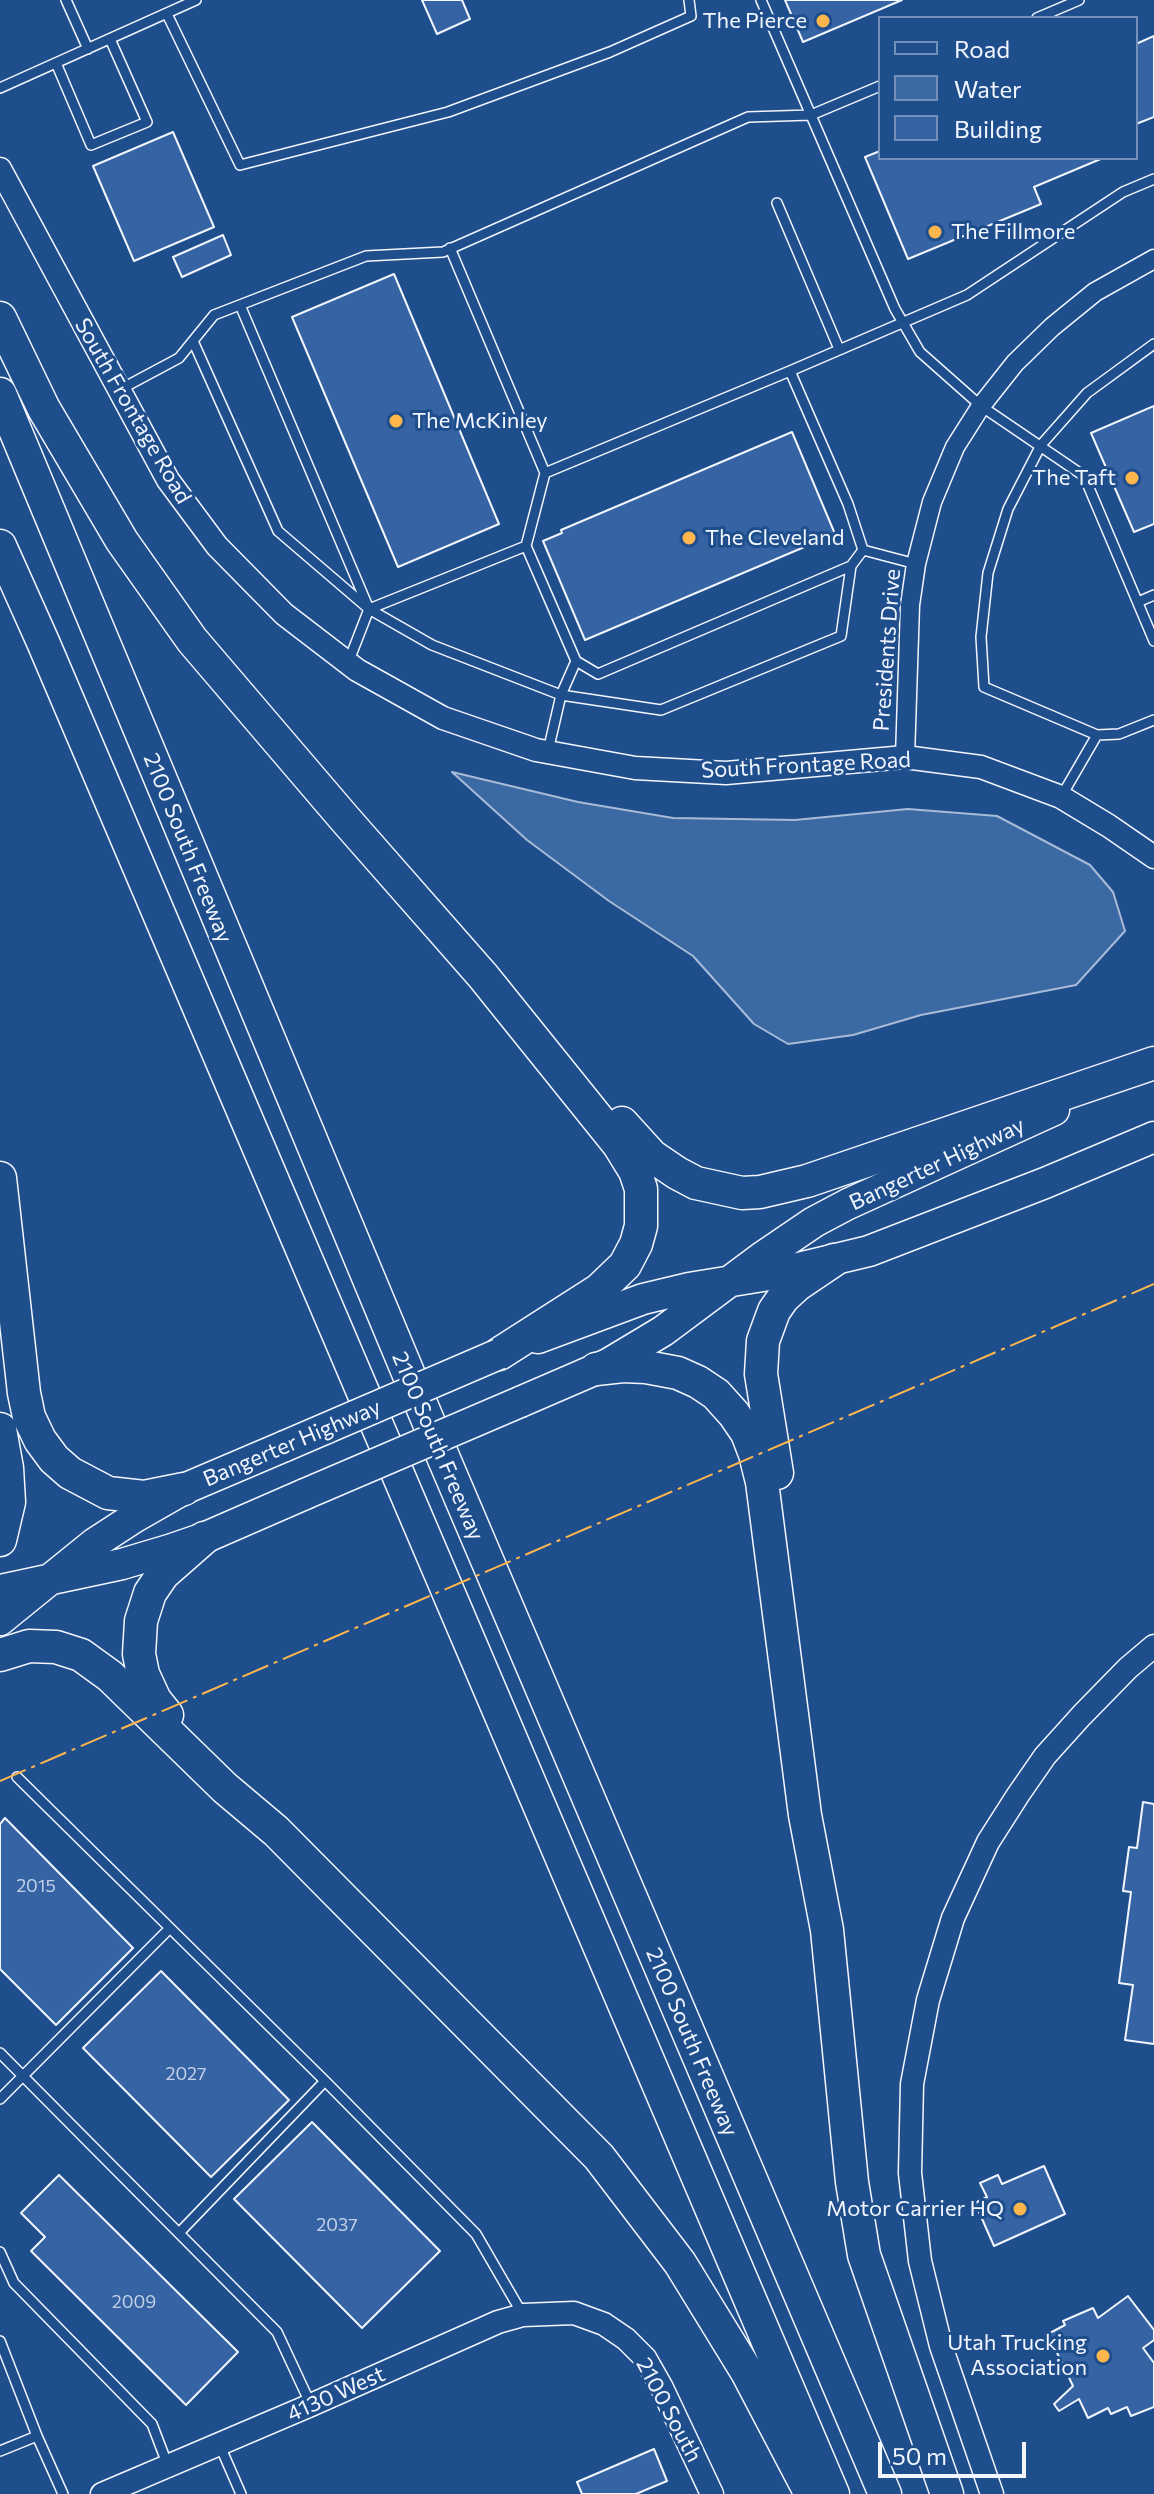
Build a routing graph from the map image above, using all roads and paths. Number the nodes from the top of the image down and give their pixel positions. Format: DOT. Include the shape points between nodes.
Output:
graph roads {
  1 [pos="66,0"];
  2 [pos="196,0"];
  3 [pos="689,0"];
  4 [pos="761,0"];
  5 [pos="1079,0"];
  6 [pos="167,14"];
  7 [pos="1042,16"];
  8 [pos="110,39"];
  9 [pos="88,49"];
  10 [pos="56,63"];
  11 [pos="878,87"];
  12 [pos="0,88"];
  13 [pos="811,115"];
  14 [pos="0,169"];
  15 [pos="1154,179"];
  16 [pos="777,203"];
  17 [pos="450,248"];
  18 [pos="1154,259"];
  19 [pos="240,305"];
  20 [pos="0,318"];
  21 [pos="902,321"];
  22 [pos="193,341"];
  23 [pos="1154,344"];
  24 [pos="839,349"];
  25 [pos="790,371"];
  26 [pos="119,390"];
  27 [pos="0,394"];
  28 [pos="981,406"];
  29 [pos="1041,445"];
  30 [pos="545,473"];
  31 [pos="0,546"];
  32 [pos="526,546"];
  33 [pos="863,550"];
  34 [pos="916,564"];
  35 [pos="851,566"];
  36 [pos="1154,595"];
  37 [pos="1138,602"];
  38 [pos="369,609"];
  39 [pos="1154,641"];
  40 [pos="576,661"];
  41 [pos="348,663"];
  42 [pos="561,695"];
  43 [pos="1154,720"];
  44 [pos="1097,735"];
  45 [pos="547,752"];
  46 [pos="905,757"];
  47 [pos="1061,797"];
  48 [pos="1154,857"];
  49 [pos="483,976"];
  50 [pos="1154,1064"];
  51 [pos="1154,1137"];
  52 [pos="0,1178"];
  53 [pos="834,1260"];
  54 [pos="731,1281"];
  55 [pos="499,1354"];
  56 [pos="596,1369"];
  57 [pos="0,1429"];
  58 [pos="184,1489"];
  59 [pos="204,1538"];
  60 [pos="0,1540"];
  61 [pos="52,1578"];
  62 [pos="0,1590"];
  63 [pos="0,1620"];
  64 [pos="1154,1646"];
  65 [pos="0,1655"];
  66 [pos="17,1777"];
  67 [pos="805,1815"];
  68 [pos="276,1831"];
  69 [pos="170,1928"];
  70 [pos="0,2053"];
  71 [pos="23,2076"];
  72 [pos="325,2081"];
  73 [pos="0,2099"];
  74 [pos="179,2233"];
  75 [pos="0,2252"];
  76 [pos="574,2313"];
  77 [pos="523,2315"];
  78 [pos="0,2341"];
  79 [pos="311,2405"];
  80 [pos="37,2436"];
  81 [pos="220,2444"];
  82 [pos="0,2451"];
  83 [pos="168,2466"];
  84 [pos="63,2494"];
  85 [pos="102,2494"];
  86 [pos="241,2494"];
  87 [pos="712,2494"];
  88 [pos="811,2494"];
  89 [pos="833,2494"];
  90 [pos="885,2494"];
  91 [pos="947,2494"];
  92 [pos="992,2494"];
  1 -- 9 [label="lane"];
  2 -- 6 [label="lane"];
  3 -- 6 [label="lane" via="691,16 595,58 448,112 240,165"];
  4 -- 13 [label="lane"];
  5 -- 7 [label="lane"];
  6 -- 8 [label="lane"];
  8 -- 9 [label="lane"];
  8 -- 10 [label="lane" via="147,122 91,145"];
  9 -- 10 [label="lane"];
  10 -- 12 [label="lane"];
  11 -- 13 [label="lane"];
  13 -- 17 [label="lane" via="748,117"];
  13 -- 21 [label="lane"];
  14 -- 26 [label="street, South Frontage Road"];
  15 -- 21 [label="lane" via="1123,192 967,295"];
  16 -- 24 [label="lane"];
  17 -- 19 [label="lane" via="366,256"];
  17 -- 30 [label="lane"];
  18 -- 28 [label="street, Presidents Drive" via="1095,292 1052,327"];
  19 -- 22 [label="lane" via="214,315"];
  19 -- 38 [label="lane"];
  20 -- 49 [label="highway" via="44,409 122,541 192,640"];
  21 -- 24 [label="lane"];
  21 -- 28 [label="lane" via="920,352"];
  22 -- 26 [label="lane" via="179,358"];
  22 -- 38 [label="lane" via="278,531"];
  23 -- 29 [label="lane" via="1087,393"];
  24 -- 25 [label="lane"];
  25 -- 30 [label="lane"];
  25 -- 33 [label="lane"];
  26 -- 41 [label="street, South Frontage Road" via="168,480 217,546 284,614"];
  27 -- 90 [label="highway, 2100 South Freeway" via="444,1459"];
  28 -- 29 [label="lane"];
  28 -- 34 [label="street, Presidents Drive" via="955,447 932,502"];
  29 -- 37 [label="lane" via="1084,476"];
  29 -- 44 [label="lane" via="1008,509 988,573 981,637 984,687"];
  30 -- 32 [label="lane"];
  31 -- 89 [label="highway"];
  32 -- 38 [label="lane"];
  32 -- 40 [label="lane"];
  33 -- 34 [label="lane"];
  33 -- 35 [label="lane"];
  34 -- 46 [label="street, Presidents Drive"];
  35 -- 40 [label="lane" via="598,674"];
  35 -- 42 [label="lane" via="841,636 661,710"];
  36 -- 37 [label="lane"];
  37 -- 39 [label="lane"];
  38 -- 41 [label="lane"];
  38 -- 42 [label="lane" via="432,645"];
  40 -- 42 [label="lane"];
  41 -- 45 [label="street, South Frontage Road" via="443,718"];
  42 -- 45 [label="lane"];
  43 -- 44 [label="lane" via="1119,734"];
  44 -- 47 [label="lane"];
  45 -- 46 [label="street, South Frontage Road" via="635,768 726,773"];
  46 -- 47 [label="street, South Frontage Road" via="981,767"];
  47 -- 48 [label="street, South Frontage Road"];
  49 -- 50 [label="highway" via="522,1004 652,1156 696,1183 742,1193 807,1181"];
  49 -- 55 [label="highway" via="619,1145 635,1171 643,1207 636,1244 614,1278"];
  50 -- 54 [label="highway, Bangerter Highway" via="848,1204"];
  51 -- 53 [label="highway, Bangerter Highway" via="929,1229"];
  52 -- 58 [label="highway" via="24,1393 40,1440 70,1473 108,1493 144,1497"];
  53 -- 54 [label="highway, Bangerter Highway"];
  53 -- 67 [label="highway" via="783,1298 768,1325 761,1356 776,1462"];
  54 -- 55 [label="highway, Bangerter Highway" via="643,1299"];
  54 -- 56 [label="highway, Bangerter Highway" via="663,1331"];
  55 -- 58 [label="highway, Bangerter Highway, bridge"];
  56 -- 59 [label="highway, Bangerter Highway, bridge"];
  56 -- 67 [label="highway" via="638,1366 691,1379 728,1406 750,1440 762,1482"];
  57 -- 60 [label="highway" via="9,1502"];
  58 -- 61 [label="highway, Bangerter Highway" via="109,1534"];
  59 -- 61 [label="highway, Bangerter Highway" via="140,1559"];
  59 -- 68 [label="highway" via="169,1567 150,1593 139,1632 143,1674 160,1707"];
  61 -- 62 [label="highway, Bangerter Highway"];
  61 -- 63 [label="highway, Bangerter Highway"];
  64 -- 92 [label="street" via="1045,1756 988,1842 953,1918 922,2028 912,2084 910,2173 920,2261 941,2346"];
  65 -- 68 [label="highway" via="29,1646 81,1655"];
  66 -- 69 [label="lane"];
  67 -- 91 [label="highway" via="827,1930 864,2255"];
  68 -- 88 [label="highway" via="599,2157 680,2263 747,2372"];
  69 -- 71 [label="lane"];
  69 -- 72 [label="lane"];
  70 -- 71 [label="lane"];
  71 -- 73 [label="lane"];
  71 -- 74 [label="lane"];
  72 -- 74 [label="lane"];
  72 -- 77 [label="lane" via="476,2234"];
  74 -- 79 [label="lane" via="277,2332"];
  75 -- 83 [label="lane" via="14,2283 152,2424"];
  76 -- 77 [label="street, 4130 West"];
  76 -- 87 [label="street, 2100 South" via="604,2324 645,2358"];
  77 -- 79 [label="street, 4130 West"];
  78 -- 80 [label="lane"];
  79 -- 81 [label="street, 4130 West"];
  80 -- 82 [label="lane"];
  80 -- 84 [label="lane"];
  81 -- 83 [label="street, 4130 West"];
  81 -- 86 [label="lane"];
  83 -- 85 [label="street, 4130 West"];
}
